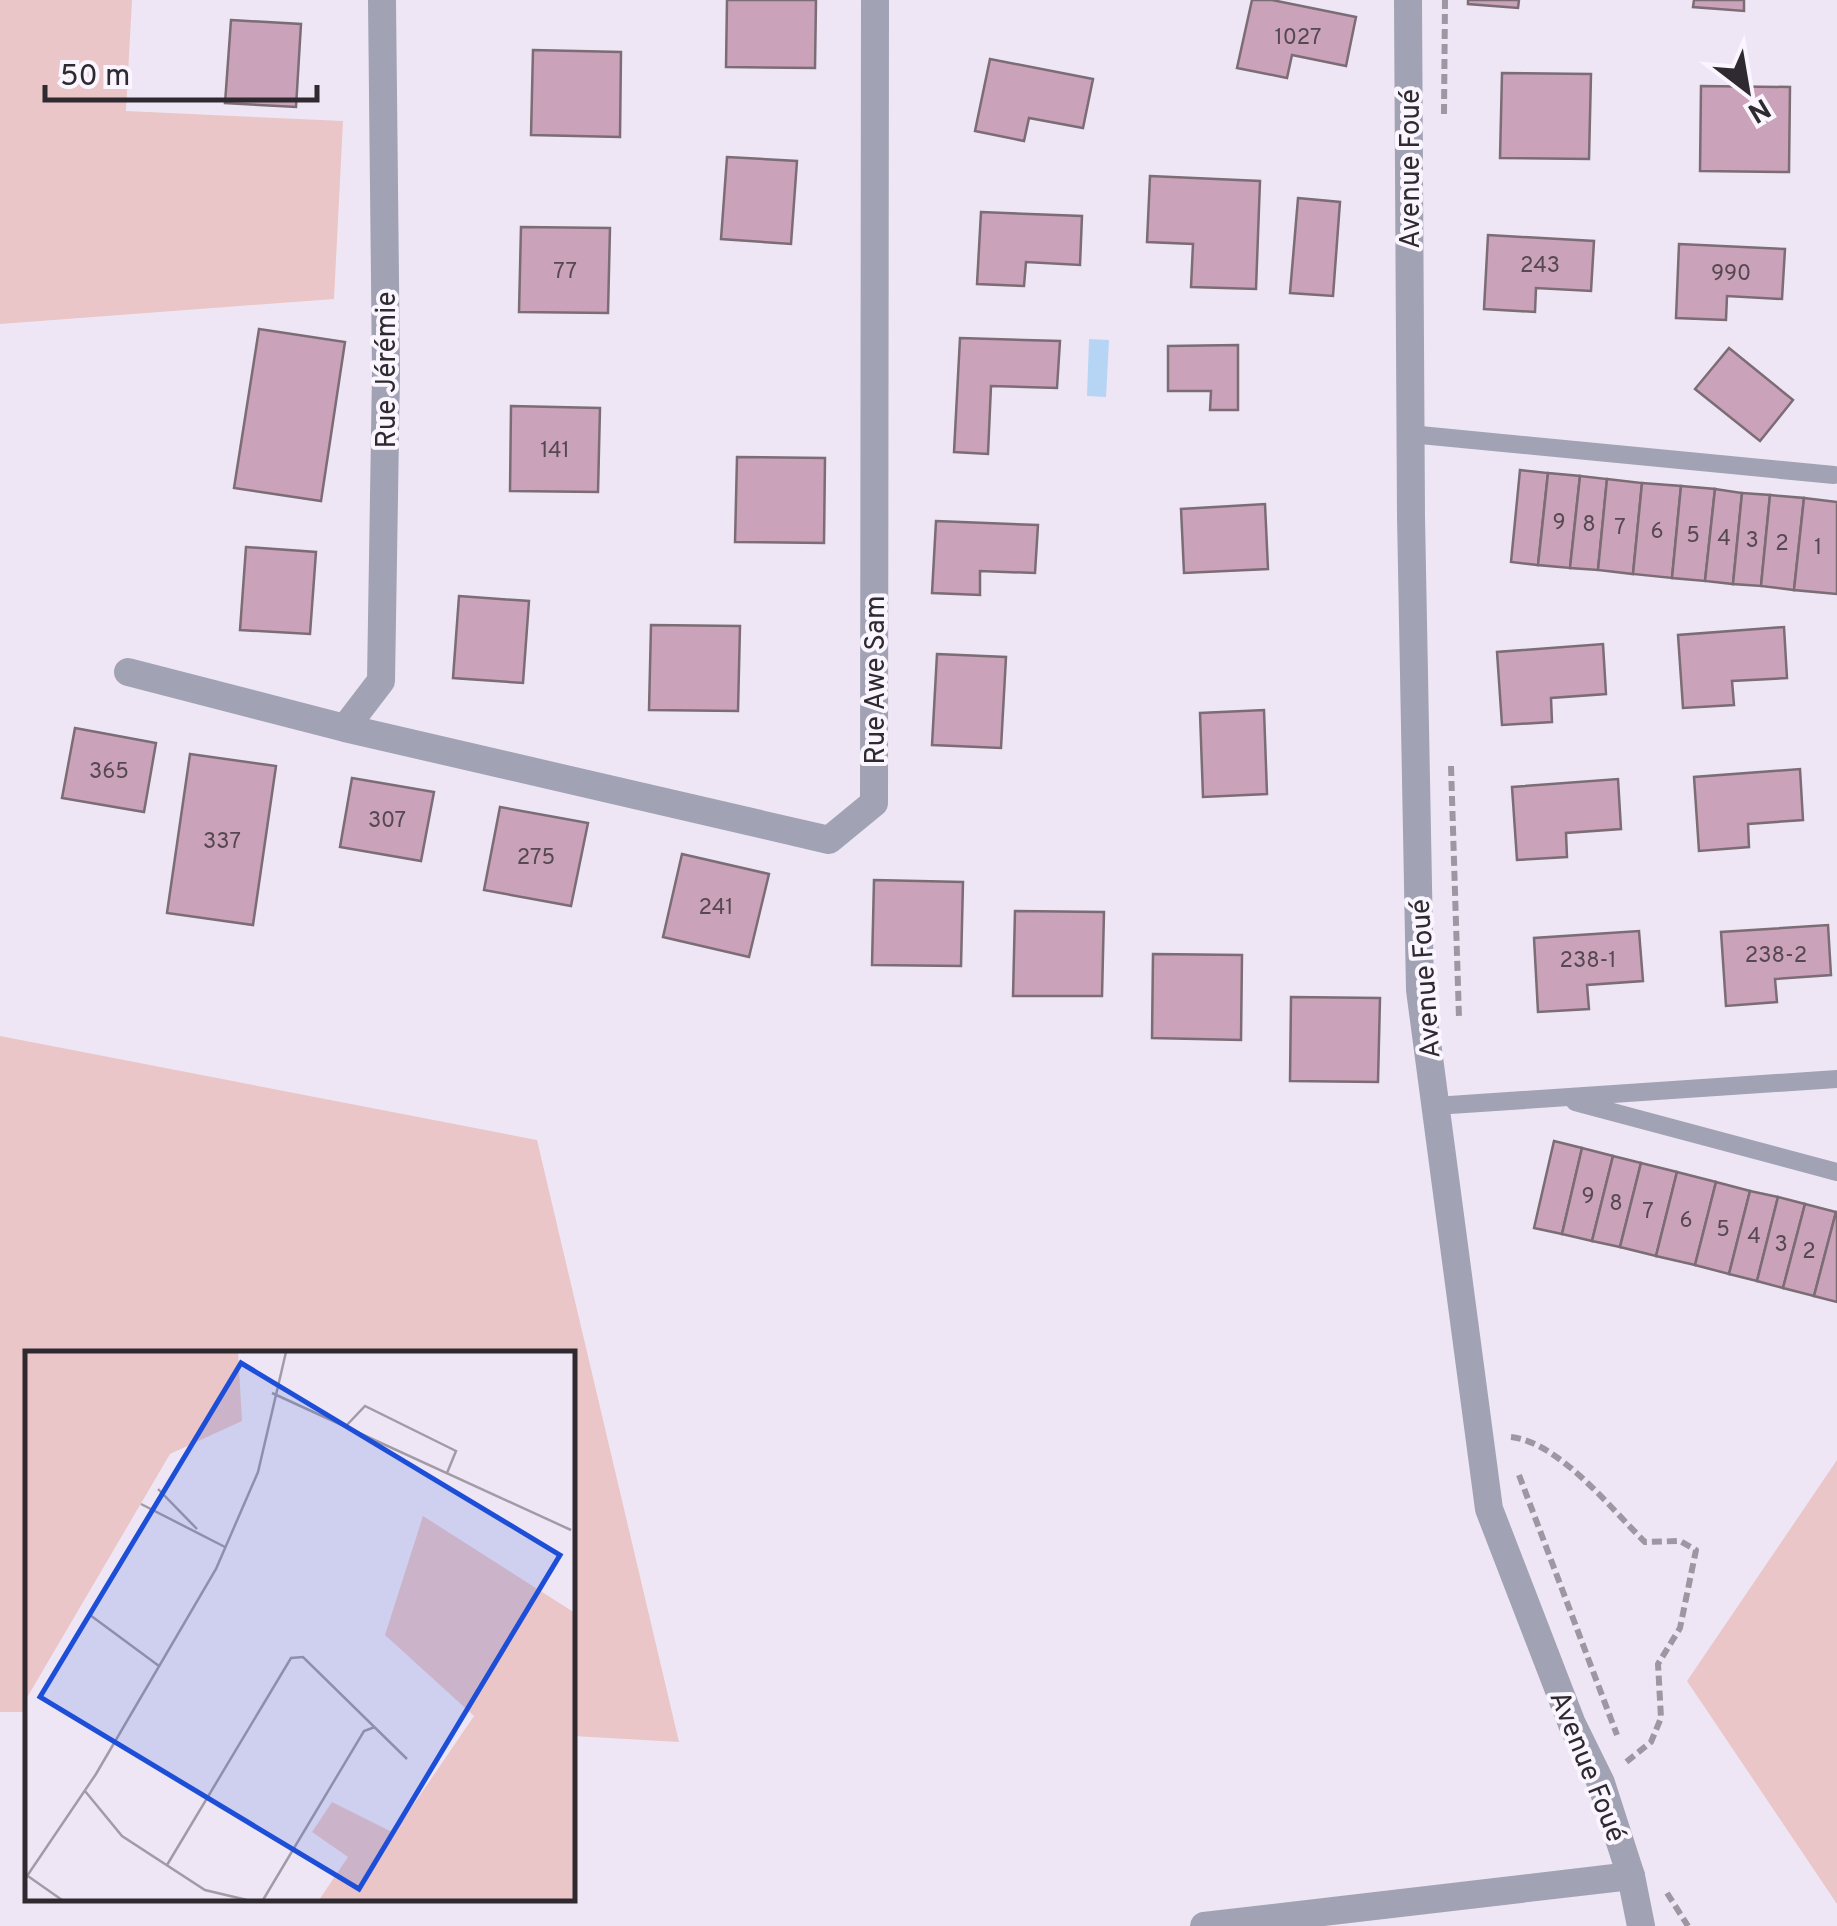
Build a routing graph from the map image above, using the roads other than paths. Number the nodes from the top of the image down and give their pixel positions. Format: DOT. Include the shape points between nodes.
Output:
graph roads {
  1 [pos="382,0"];
  2 [pos="875,0"];
  3 [pos="1408,0"];
  4 [pos="1410,434"];
  5 [pos="1834,475"];
  6 [pos="128,672"];
  7 [pos="344,728"];
  8 [pos="1837,1079"];
  9 [pos="1565,1099"];
  10 [pos="1436,1106"];
  11 [pos="1837,1172"];
  12 [pos="1630,1876"];
  13 [pos="1234,1924"];
  14 [pos="1204,1926"];
  15 [pos="1641,1926"];
  1 -- 7 [label="street, Rue Jérémie" via="381,681"];
  2 -- 7 [label="street, Rue Awe Sam" via="874,803 829,840"];
  3 -- 4 [label="street, Avenue Foué"];
  4 -- 5 [label="lane"];
  4 -- 10 [label="street, Avenue Foué" via="1420,990"];
  6 -- 7 [label="street"];
  8 -- 9 [label="lane"];
  9 -- 10 [label="lane"];
  9 -- 11 [label="lane"];
  10 -- 12 [label="street, Avenue Foué" via="1489,1509 1601,1783"];
  12 -- 13 [label="street"];
  12 -- 15 [label="street, Avenue Foué"];
  13 -- 14 [label="street"];
}
